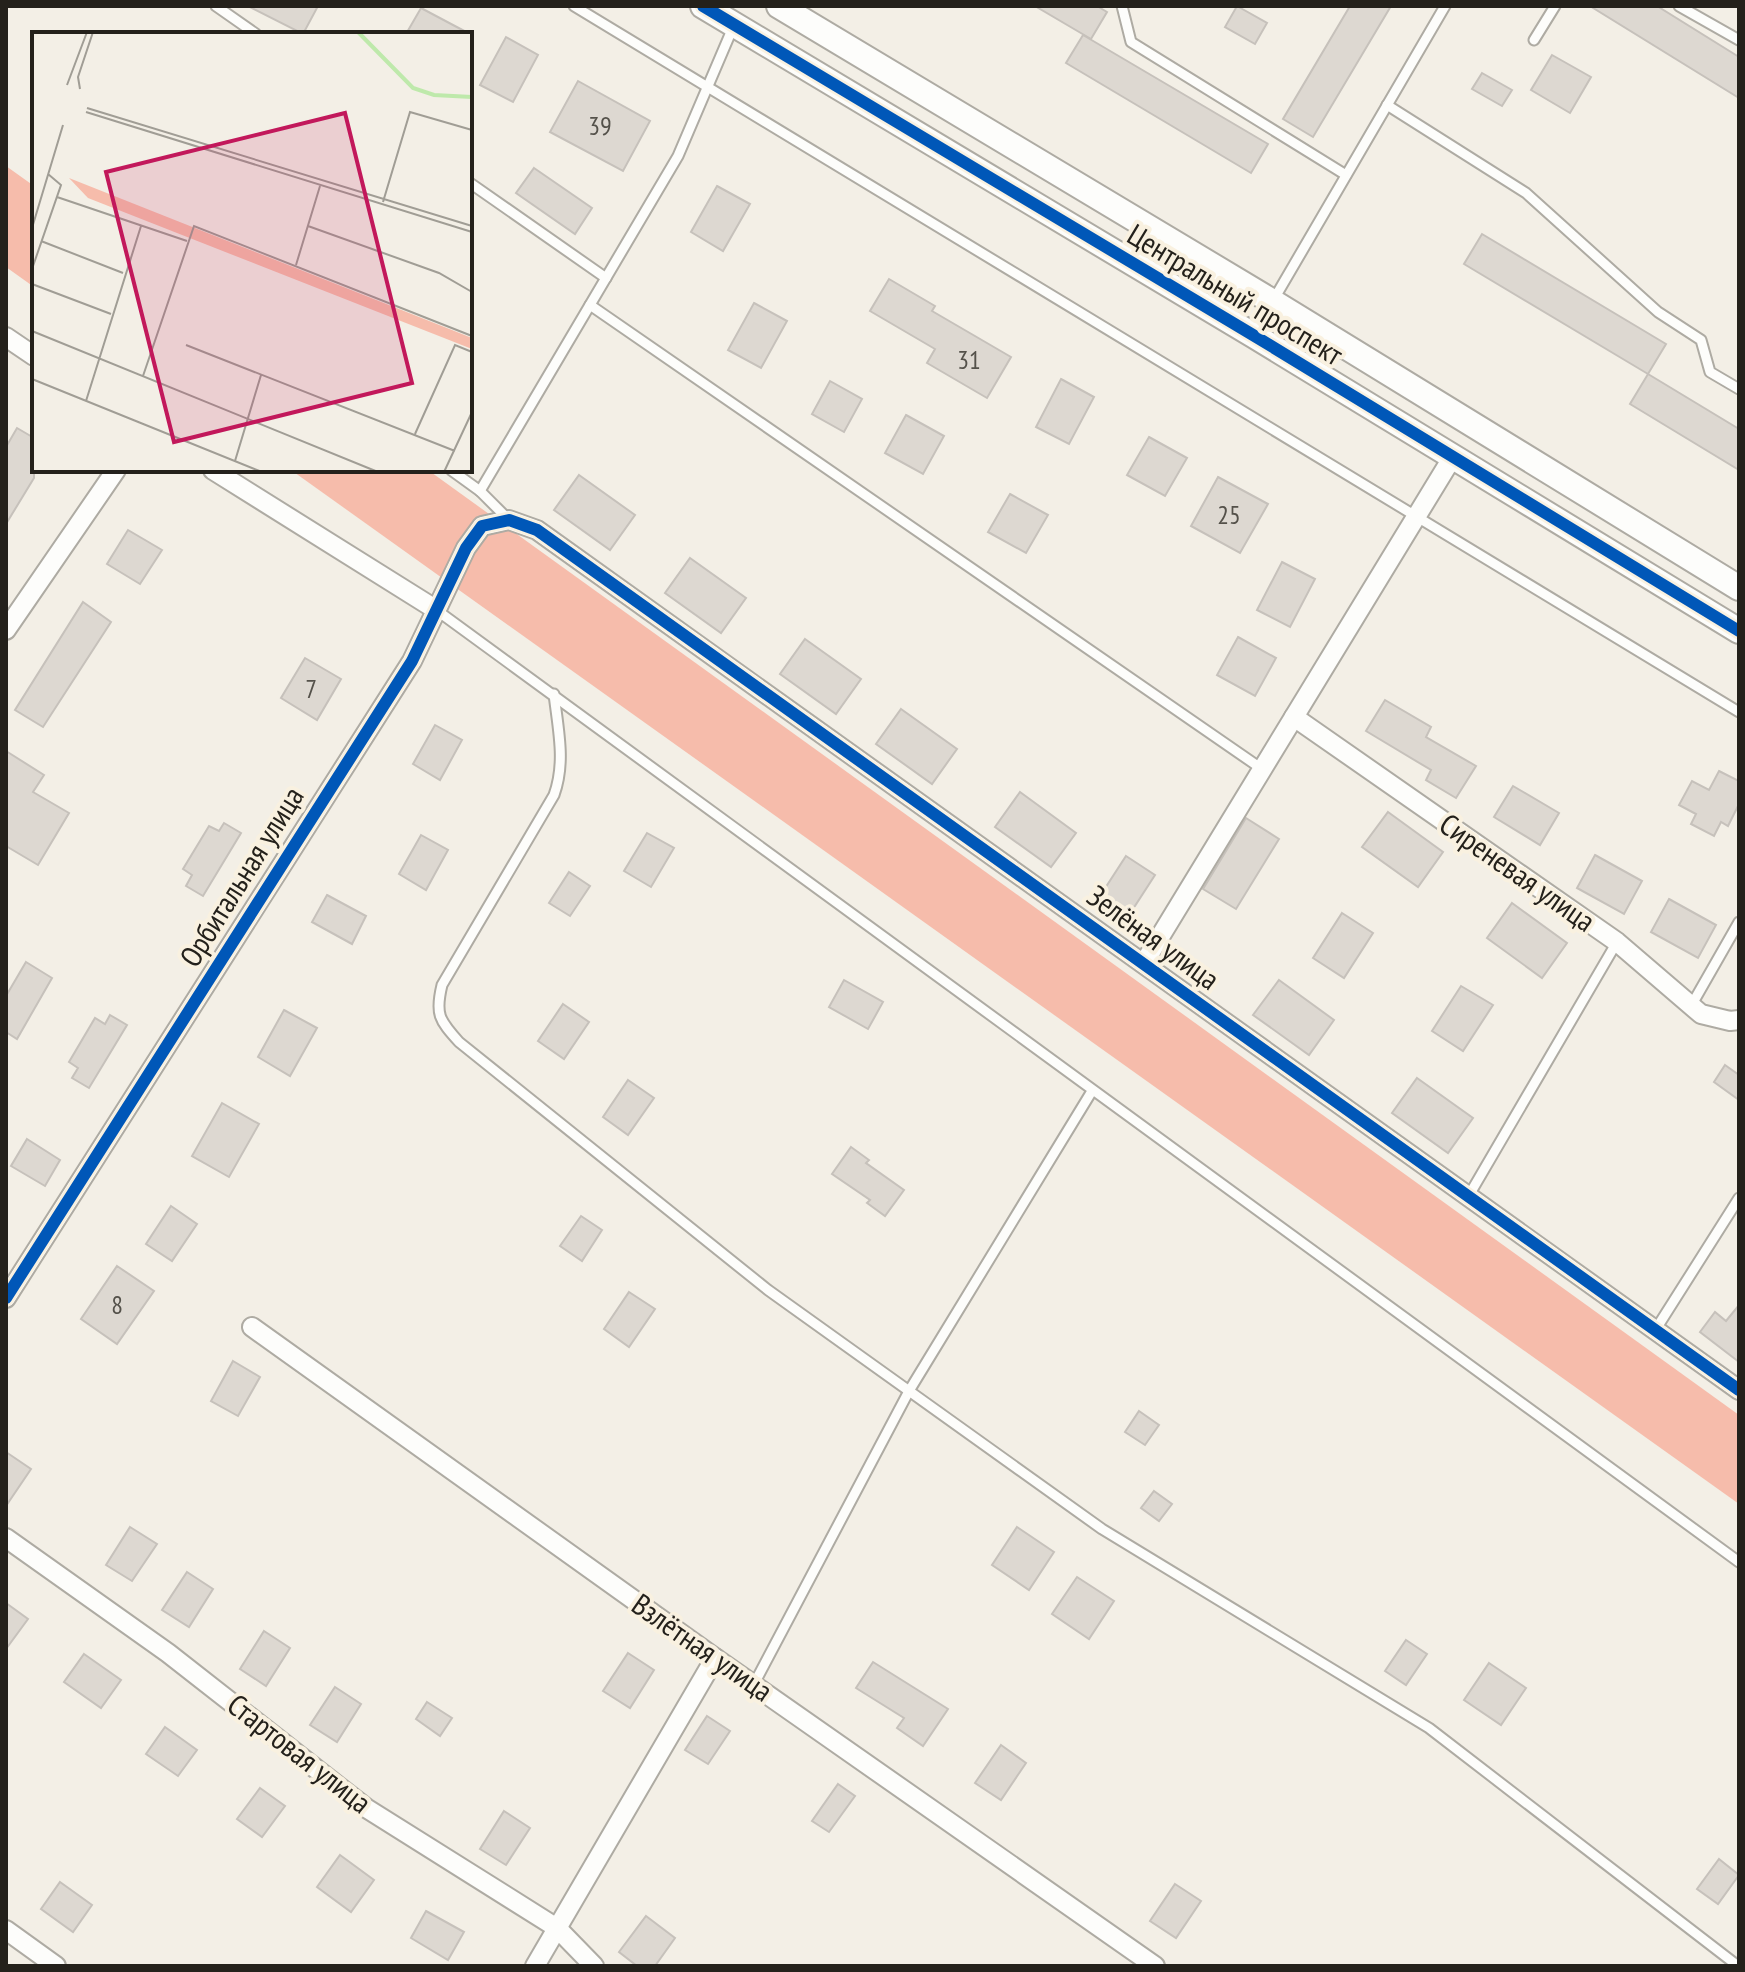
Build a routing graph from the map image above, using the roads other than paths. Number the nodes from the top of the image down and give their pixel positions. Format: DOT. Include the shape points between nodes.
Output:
graph roads {
  1 [pos="216,6"];
  2 [pos="574,6"];
  3 [pos="703,6"];
  4 [pos="779,6"];
  5 [pos="1122,6"];
  6 [pos="1445,6"];
  7 [pos="1555,6"];
  8 [pos="1679,6"];
  9 [pos="734,25"];
  10 [pos="253,32"];
  11 [pos="1534,40"];
  12 [pos="1739,40"];
  13 [pos="707,86"];
  14 [pos="1387,105"];
  15 [pos="1346,175"];
  16 [pos="472,184"];
  17 [pos="606,278"];
  18 [pos="1273,302"];
  19 [pos="590,305"];
  20 [pos="1253,335"];
  21 [pos="6,337"];
  22 [pos="32,355"];
  23 [pos="1739,389"];
  24 [pos="1452,458"];
  25 [pos="115,472"];
  26 [pos="216,472"];
  27 [pos="454,472"];
  28 [pos="480,491"];
  29 [pos="1416,516"];
  30 [pos="509,520"];
  31 [pos="1739,588"];
  32 [pos="435,609"];
  33 [pos="6,630"];
  34 [pos="1739,631"];
  35 [pos="554,694"];
  36 [pos="1739,712"];
  37 [pos="1294,717"];
  38 [pos="1262,769"];
  39 [pos="1739,922"];
  40 [pos="1617,942"];
  41 [pos="1144,963"];
  42 [pos="1691,1007"];
  43 [pos="1739,1020"];
  44 [pos="1092,1091"];
  45 [pos="1468,1197"];
  46 [pos="1739,1198"];
  47 [pos="6,1298"];
  48 [pos="252,1327"];
  49 [pos="1656,1329"];
  50 [pos="1739,1390"];
  51 [pos="909,1391"];
  52 [pos="6,1538"];
  53 [pos="1739,1562"];
  54 [pos="715,1658"];
  55 [pos="754,1684"];
  56 [pos="557,1928"];
  57 [pos="6,1930"];
  58 [pos="56,1966"];
  59 [pos="535,1966"];
  60 [pos="594,1966"];
  61 [pos="1155,1966"];
  62 [pos="1738,1966"];
  1 -- 10 [label="lane"];
  2 -- 13 [label="lane"];
  3 -- 9 [label="street, Центральный проспект"];
  4 -- 18 [label="street, Центральный проспект"];
  5 -- 15 [label="lane" via="1131,42"];
  6 -- 14 [label="lane"];
  7 -- 11 [label="lane"];
  8 -- 12 [label="lane"];
  9 -- 13 [label="lane"];
  9 -- 20 [label="street, Центральный проспект"];
  13 -- 17 [label="lane" via="678,156"];
  13 -- 29 [label="lane"];
  14 -- 15 [label="lane"];
  14 -- 23 [label="lane" via="1526,193 1658,312 1701,340 1710,372"];
  15 -- 18 [label="lane"];
  16 -- 17 [label="lane"];
  17 -- 19 [label="lane"];
  18 -- 20 [label="lane"];
  18 -- 31 [label="street, Центральный проспект"];
  19 -- 28 [label="lane"];
  19 -- 38 [label="lane"];
  20 -- 24 [label="street, Центральный проспект"];
  21 -- 22 [label="street"];
  24 -- 29 [label="street"];
  24 -- 34 [label="street, Центральный проспект"];
  25 -- 33 [label="street"];
  26 -- 32 [label="street"];
  27 -- 28 [label="lane"];
  28 -- 30 [label="lane"];
  29 -- 36 [label="lane"];
  29 -- 37 [label="street"];
  30 -- 32 [label="street, Орбитальная улица" via="482,526"];
  30 -- 41 [label="street, Зелёная улица" via="537,530"];
  32 -- 35 [label="lane"];
  32 -- 47 [label="street, Орбитальная улица" via="412,661"];
  35 -- 44 [label="lane"];
  35 -- 51 [label="lane" via="561,775 442,985 437,1007 442,1024 768,1290"];
  37 -- 38 [label="street"];
  37 -- 40 [label="street, Сиреневая улица"];
  38 -- 41 [label="street"];
  39 -- 42 [label="lane"];
  40 -- 42 [label="street, Сиреневая улица"];
  40 -- 45 [label="lane"];
  41 -- 45 [label="street, Зелёная улица"];
  42 -- 43 [label="street, Сиреневая улица" via="1701,1014"];
  44 -- 51 [label="lane"];
  44 -- 53 [label="lane"];
  45 -- 49 [label="street, Зелёная улица"];
  46 -- 49 [label="lane"];
  48 -- 54 [label="street, Взлётная улица"];
  49 -- 50 [label="street, Зелёная улица"];
  51 -- 55 [label="lane"];
  51 -- 62 [label="lane" via="1102,1529 1429,1728"];
  52 -- 56 [label="street, Стартовая улица" via="168,1653 366,1808"];
  54 -- 55 [label="street, Взлётная улица"];
  54 -- 56 [label="street"];
  55 -- 61 [label="street, Взлётная улица"];
  56 -- 59 [label="street"];
  56 -- 60 [label="street, Стартовая улица"];
  57 -- 58 [label="street"];
}
